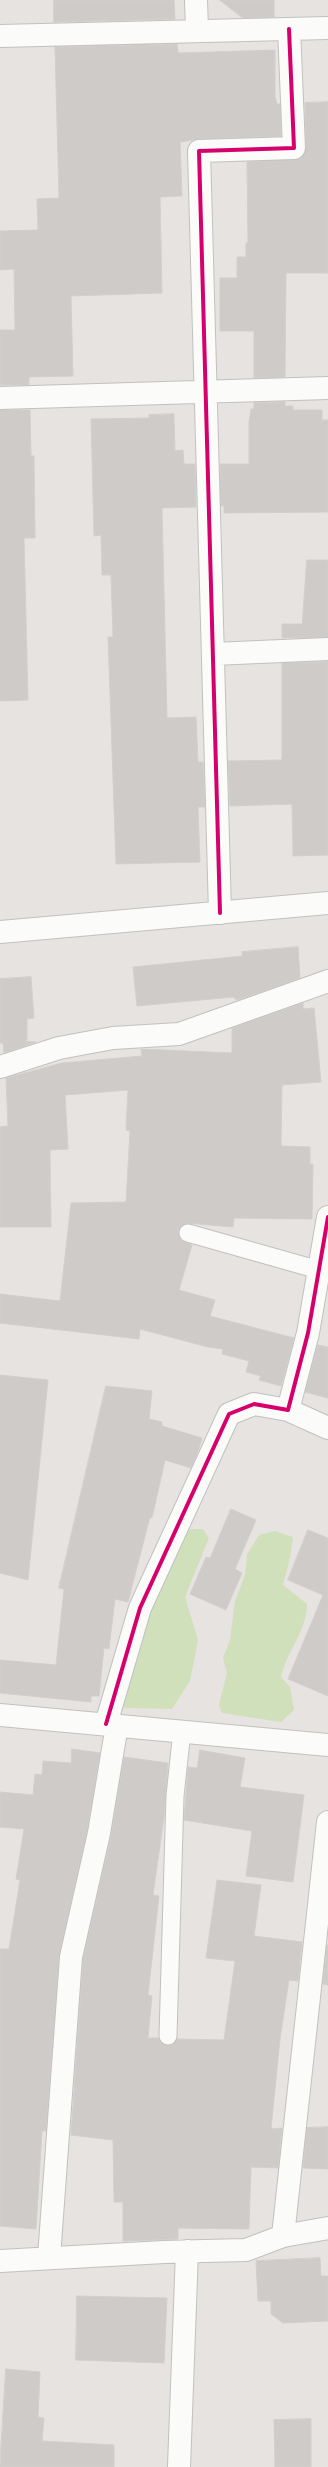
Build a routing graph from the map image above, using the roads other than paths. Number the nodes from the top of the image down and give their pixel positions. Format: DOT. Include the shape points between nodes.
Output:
graph roads {
  1 [pos="196,0"];
  2 [pos="328,28"];
  3 [pos="289,29"];
  4 [pos="197,30"];
  5 [pos="0,36"];
  6 [pos="328,388"];
  7 [pos="205,391"];
  8 [pos="0,398"];
  9 [pos="328,649"];
  10 [pos="213,654"];
  11 [pos="328,903"];
  12 [pos="220,913"];
  13 [pos="0,932"];
  14 [pos="328,981"];
  15 [pos="0,1067"];
  16 [pos="328,1217"];
  17 [pos="188,1233"];
  18 [pos="318,1270"];
  19 [pos="288,1410"];
  20 [pos="328,1428"];
  21 [pos="0,1715"];
  22 [pos="111,1724"];
  23 [pos="182,1731"];
  24 [pos="328,1745"];
  25 [pos="328,1822"];
  26 [pos="168,2036"];
  27 [pos="328,2228"];
  28 [pos="283,2236"];
  29 [pos="187,2251"];
  30 [pos="49,2257"];
  31 [pos="0,2261"];
  32 [pos="179,2467"];
  1 -- 4 [label="street"];
  2 -- 3 [label="street"];
  3 -- 4 [label="street"];
  3 -- 7 [label="street" via="294,148 198,151"];
  4 -- 5 [label="street"];
  6 -- 7 [label="street"];
  7 -- 8 [label="street"];
  7 -- 10 [label="street"];
  9 -- 10 [label="street"];
  10 -- 12 [label="street"];
  11 -- 12 [label="street"];
  12 -- 13 [label="street"];
  14 -- 15 [label="street" via="179,1034 113,1038 59,1048"];
  16 -- 18 [label="street"];
  17 -- 18 [label="lane"];
  18 -- 19 [label="street" via="308,1333"];
  19 -- 20 [label="street"];
  19 -- 22 [label="street" via="254,1404 229,1414 140,1608"];
  21 -- 22 [label="street"];
  22 -- 23 [label="street"];
  22 -- 30 [label="street" via="99,1833 71,1957"];
  23 -- 24 [label="street"];
  23 -- 26 [label="lane" via="175,1796"];
  25 -- 28 [label="street"];
  27 -- 28 [label="street"];
  28 -- 29 [label="street" via="246,2250"];
  29 -- 30 [label="street"];
  29 -- 32 [label="street"];
  30 -- 31 [label="street"];
}
